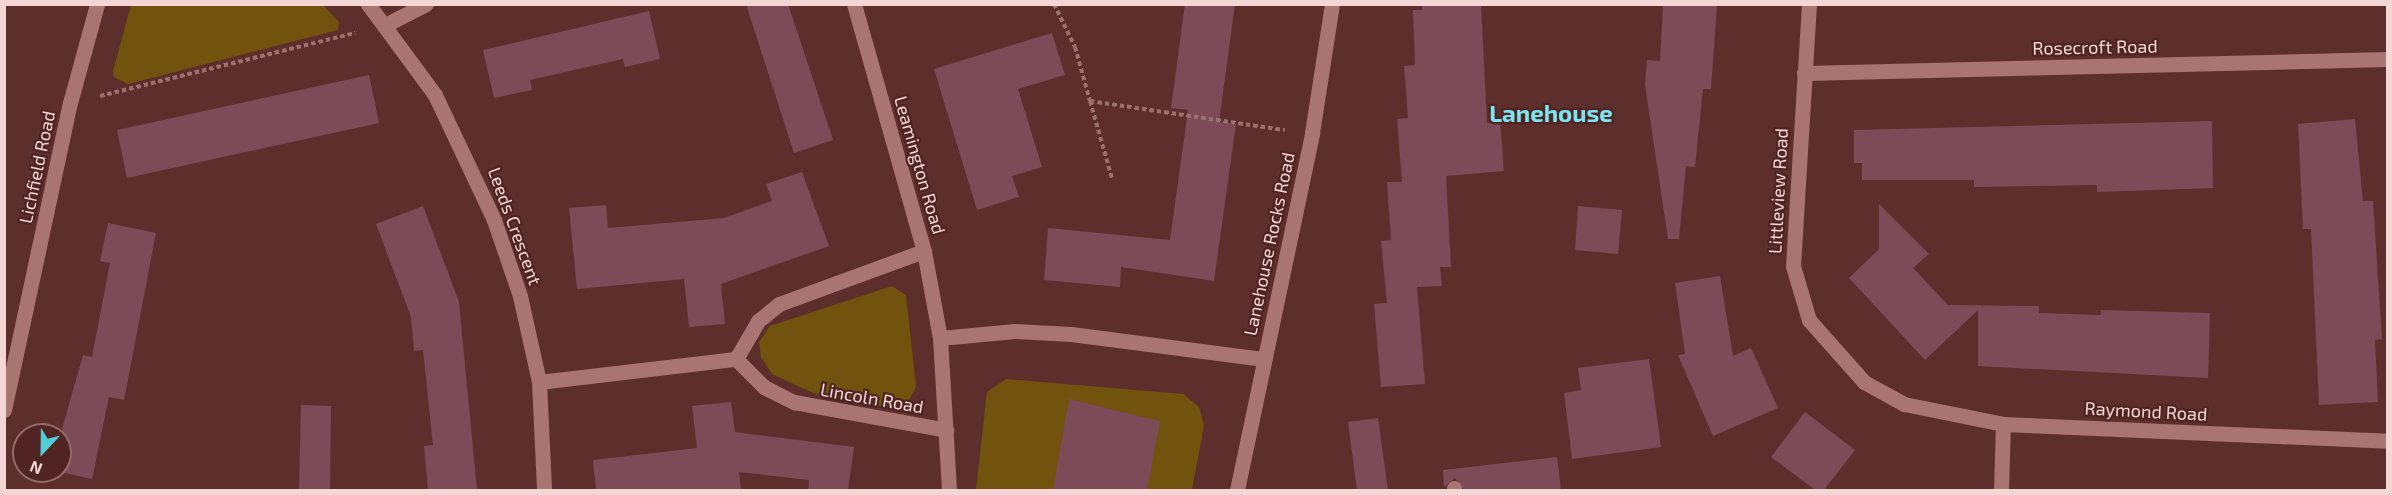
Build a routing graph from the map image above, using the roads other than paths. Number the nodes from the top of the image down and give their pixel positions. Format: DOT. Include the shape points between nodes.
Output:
graph roads {
  1 [pos="97,4"];
  2 [pos="368,4"];
  3 [pos="426,4"];
  4 [pos="854,4"];
  5 [pos="1332,4"];
  6 [pos="1809,4"];
  7 [pos="384,25"];
  8 [pos="2388,59"];
  9 [pos="1804,74"];
  10 [pos="924,251"];
  11 [pos="940,338"];
  12 [pos="736,359"];
  13 [pos="1264,359"];
  14 [pos="539,382"];
  15 [pos="1904,404"];
  16 [pos="4,410"];
  17 [pos="2003,424"];
  18 [pos="946,430"];
  19 [pos="2388,441"];
  20 [pos="544,490"];
  21 [pos="949,490"];
  22 [pos="1237,490"];
  23 [pos="2001,490"];
  1 -- 16 [label="street, Lichfield Road" via="70,103"];
  2 -- 7 [label="street, Leeds Crescent"];
  3 -- 7 [label="street"];
  4 -- 10 [label="street, Leamington Road"];
  5 -- 13 [label="street, Lanehouse Rocks Road" via="1312,134"];
  6 -- 9 [label="street, Littleview Road"];
  7 -- 14 [label="street, Leeds Crescent" via="435,95 478,178 520,296"];
  8 -- 9 [label="street, Rosecroft Road"];
  9 -- 15 [label="street, Littleview Road" via="1793,243 1802,304 1820,336 1846,367"];
  10 -- 11 [label="street, Leamington Road"];
  10 -- 12 [label="street" via="779,304 758,321"];
  11 -- 13 [label="street" via="1015,331 1071,334"];
  11 -- 18 [label="street, Leamington Road"];
  12 -- 14 [label="street"];
  12 -- 18 [label="street, Lincoln Road" via="764,387 794,402"];
  13 -- 22 [label="street, Lanehouse Rocks Road"];
  14 -- 20 [label="street, Leeds Crescent"];
  15 -- 17 [label="street, Raymond Road"];
  17 -- 19 [label="street, Raymond Road"];
  17 -- 23 [label="street"];
  18 -- 21 [label="street, Leamington Road"];
}
